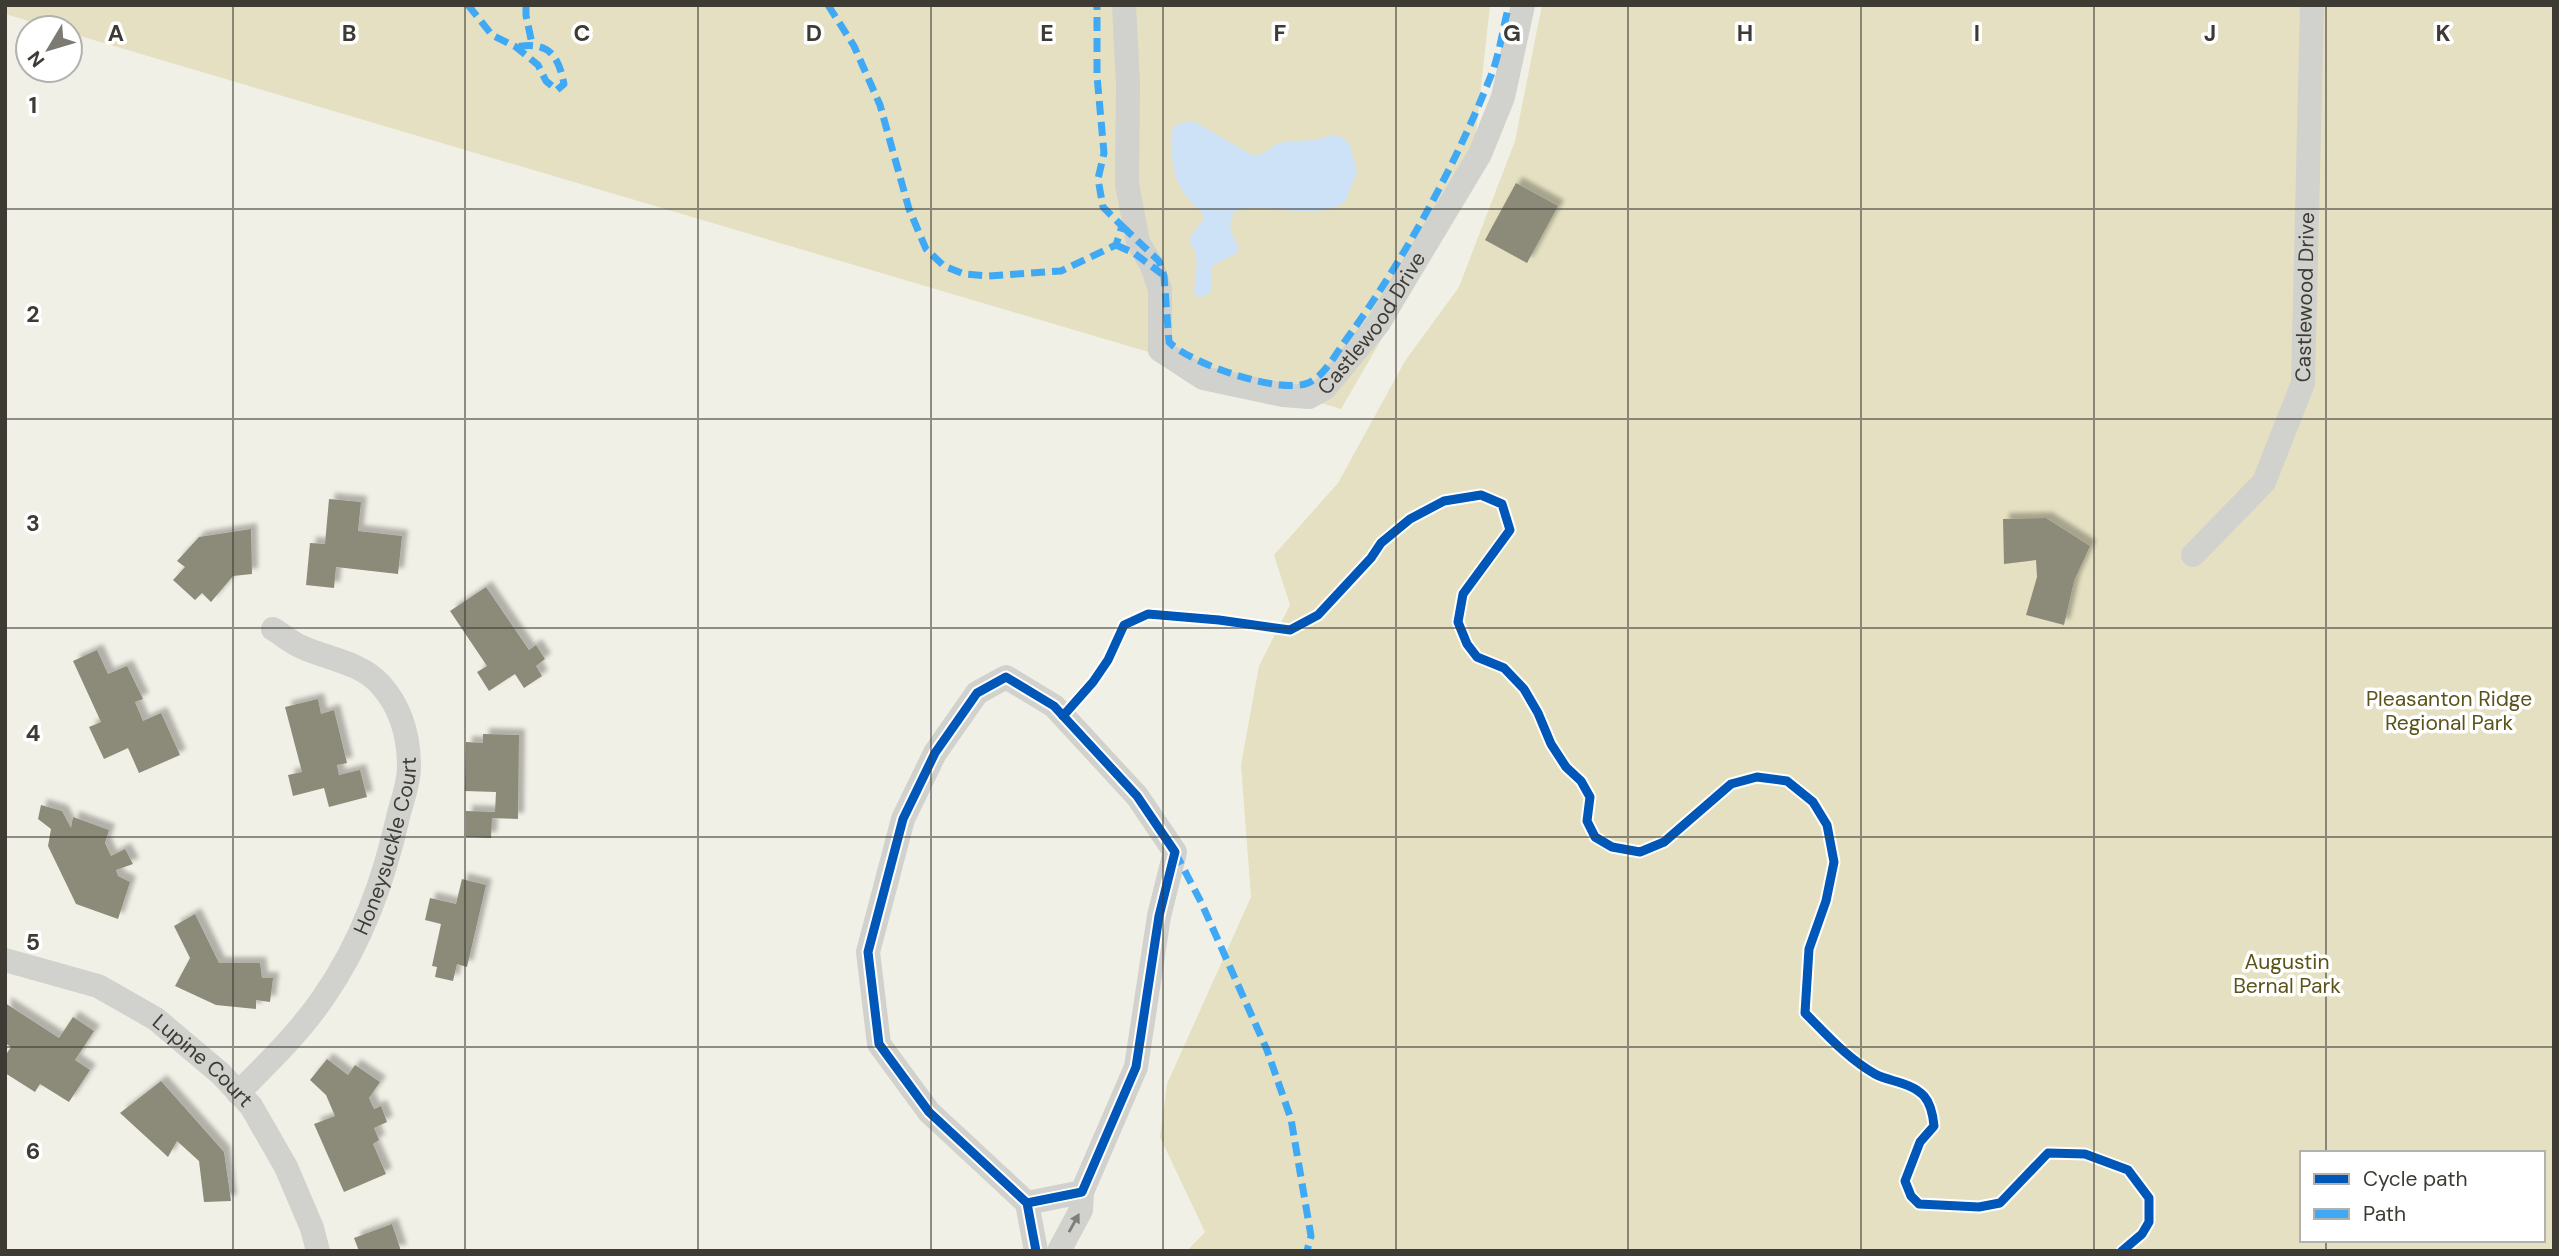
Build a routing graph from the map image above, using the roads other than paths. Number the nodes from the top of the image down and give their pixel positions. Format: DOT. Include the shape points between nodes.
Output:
graph roads {
  1 [pos="1124,5"];
  2 [pos="1523,5"];
  3 [pos="2312,5"];
  4 [pos="2193,555"];
  5 [pos="273,629"];
  6 [pos="5,960"];
  7 [pos="238,1093"];
  8 [pos="1082,1192"];
  9 [pos="1027,1203"];
  10 [pos="318,1251"];
  11 [pos="1036,1251"];
  12 [pos="1059,1251"];
  1 -- 2 [label="street, Castlewood Drive" via="1126,184 1138,242 1160,289 1160,350 1203,378 1309,397 1325,388 1378,324 1480,154 1503,97"];
  3 -- 4 [label="street, Castlewood Drive" via="2303,383 2264,481"];
  5 -- 7 [label="street, Honeysuckle Court" via="302,648 345,662 379,683 399,711 409,770 388,863 351,955 274,1058"];
  6 -- 7 [label="street, Lupine Court" via="98,986 156,1019"];
  7 -- 10 [label="street, Lupine Court" via="251,1106 286,1167"];
  8 -- 9 [label="street"];
  8 -- 9 [label="street" via="1136,1067 1159,916 1175,852 1137,796 1054,706 1006,677 977,693 935,753 903,819 867,952 879,1044 929,1112"];
  12 -- 8 [label="street, one-way" via="1081,1210"];
  9 -- 11 [label="street"];
}
